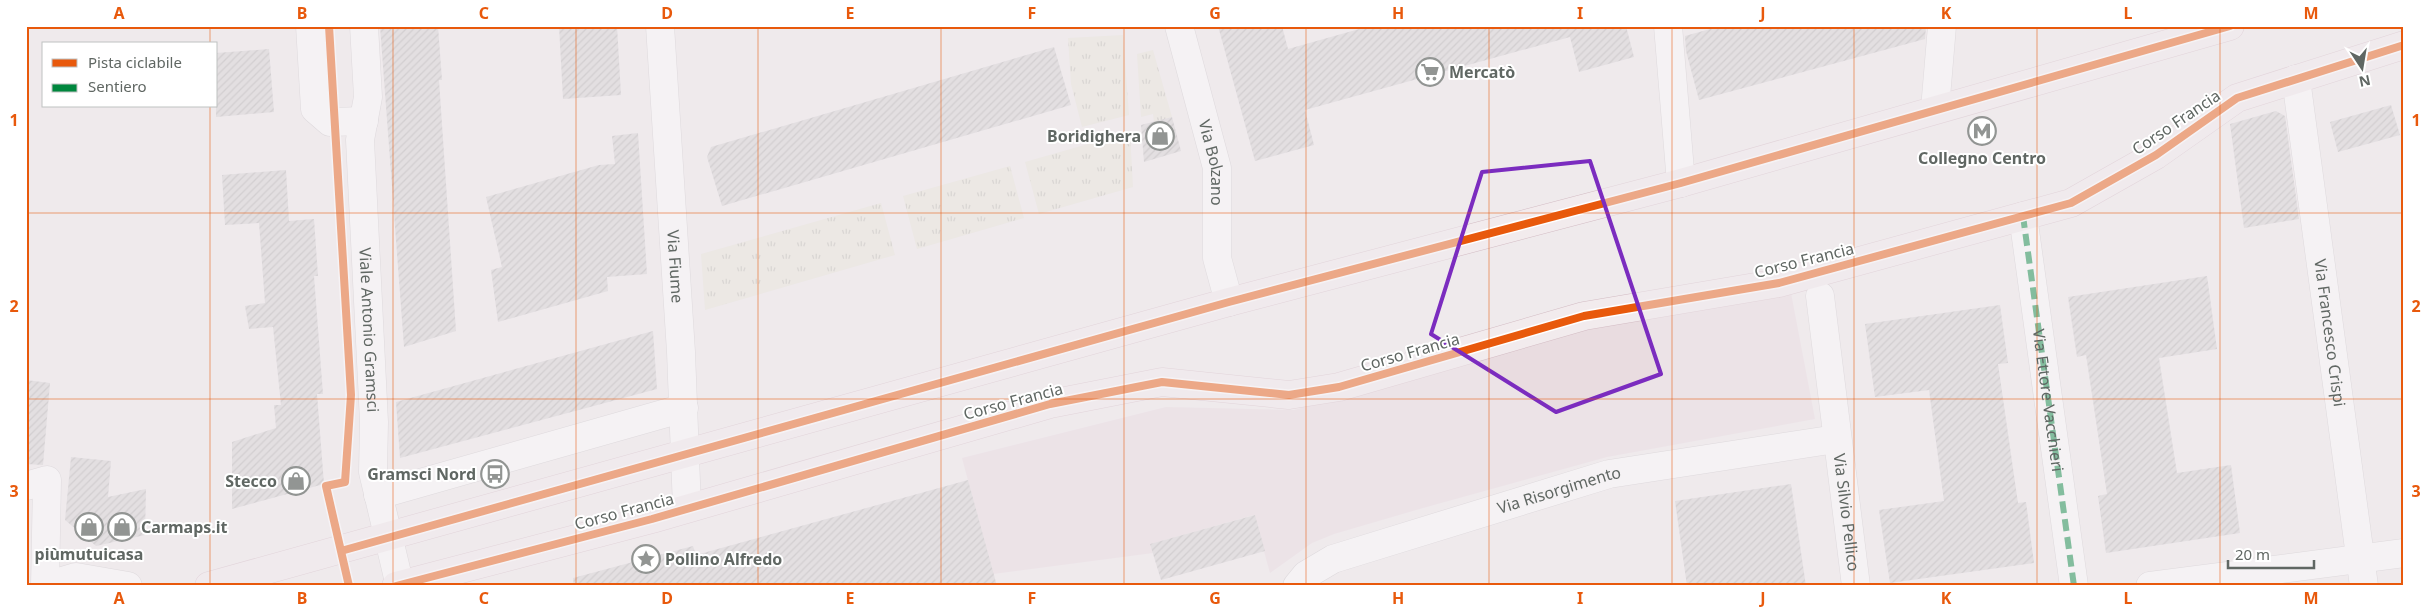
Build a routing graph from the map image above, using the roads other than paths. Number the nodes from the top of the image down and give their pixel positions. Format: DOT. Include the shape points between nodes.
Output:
graph roads {
  1 [pos="310,26"];
  2 [pos="364,26"];
  3 [pos="660,26"];
  4 [pos="1178,26"];
  5 [pos="1668,26"];
  6 [pos="1942,26"];
  7 [pos="2230,26"];
  8 [pos="2404,45"];
  9 [pos="2296,79"];
  10 [pos="1935,109"];
  11 [pos="364,121"];
  12 [pos="1680,183"];
  13 [pos="2023,216"];
  14 [pos="1820,296"];
  15 [pos="1229,302"];
  16 [pos="684,408"];
  17 [pos="1836,439"];
  18 [pos="686,454"];
  19 [pos="26,486"];
  20 [pos="378,495"];
  21 [pos="687,508"];
  22 [pos="388,537"];
  23 [pos="2404,553"];
  24 [pos="2361,559"];
  25 [pos="1304,582"];
  26 [pos="399,585"];
  27 [pos="45,586"];
  28 [pos="128,586"];
  29 [pos="209,586"];
  30 [pos="1856,586"];
  31 [pos="2074,586"];
  32 [pos="2150,586"];
  33 [pos="2364,586"];
  1 -- 11 [label="street" via="315,109 330,122"];
  2 -- 11 [label="street, Viale Antonio Gramsci" via="368,97"];
  3 -- 16 [label="street, Via Fiume"];
  4 -- 15 [label="street, Via Bolzano" via="1217,168 1217,258"];
  5 -- 12 [label="street"];
  6 -- 10 [label="street"];
  7 -- 10 [label="main road"];
  8 -- 9 [label="main road, Corso Francia"];
  9 -- 13 [label="main road, Corso Francia" via="2237,98 2156,155 2071,203"];
  9 -- 24 [label="street, Via Francesco Crispi"];
  10 -- 12 [label="main road"];
  11 -- 20 [label="street, Viale Antonio Gramsci" via="360,140 374,422 373,472"];
  12 -- 15 [label="main road"];
  13 -- 21 [label="main road, Corso Francia" via="1779,283 1584,316 1339,387 1290,395 1162,382 1050,404"];
  13 -- 31 [label="street, Via Ettore Vacchieri"];
  14 -- 17 [label="street"];
  15 -- 18 [label="main road"];
  16 -- 18 [label="street, Via Fiume"];
  16 -- 20 [label="street"];
  17 -- 25 [label="street, Via Risorgimento" via="1609,474 1333,559"];
  17 -- 30 [label="street, Via Silvio Pellico"];
  18 -- 21 [label="street, Via Fiume"];
  18 -- 22 [label="main road"];
  19 -- 27 [label="street" via="47,480"];
  20 -- 22 [label="street, Viale Antonio Gramsci"];
  21 -- 26 [label="main road, Corso Francia"];
  22 -- 26 [label="street, Viale Antonio Gramsci"];
  22 -- 29 [label="main road"];
  23 -- 24 [label="street"];
  24 -- 32 [label="street"];
  24 -- 33 [label="street, Via Francesco Crispi"];
  27 -- 28 [label="street" via="76,577"];
}
